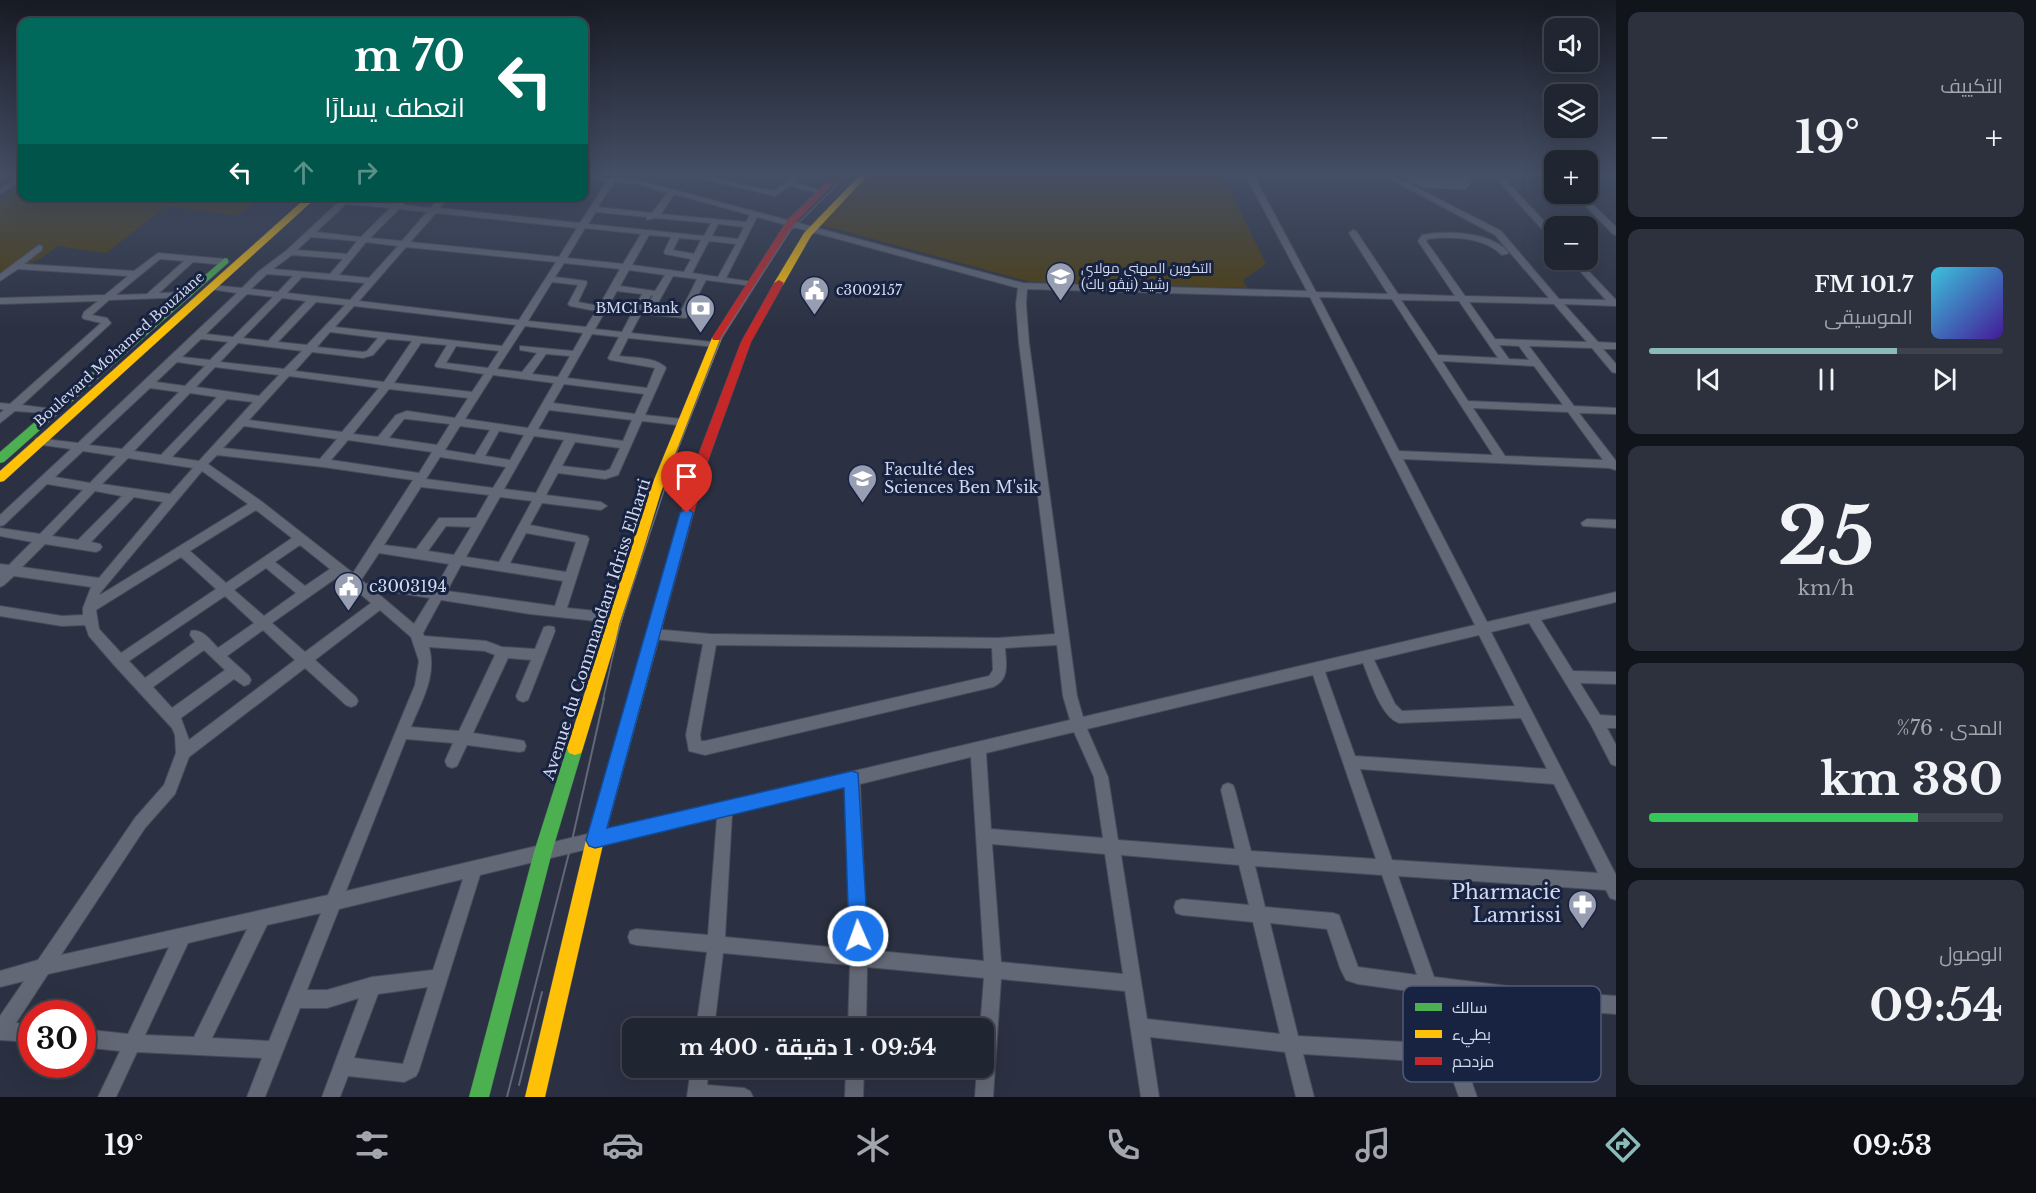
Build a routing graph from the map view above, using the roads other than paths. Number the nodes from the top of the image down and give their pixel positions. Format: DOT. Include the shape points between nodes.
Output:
graph roads {
  1 [pos="263,227"];
  2 [pos="279,227"];
  3 [pos="317,227"];
  4 [pos="376,227"];
  5 [pos="419,227"];
  6 [pos="581,227"];
  7 [pos="601,227"];
  8 [pos="645,227"];
  9 [pos="712,227"];
  10 [pos="749,227"];
  11 [pos="787,227"];
  12 [pos="1277,227"];
  13 [pos="1489,227"];
  14 [pos="813,228"];
  15 [pos="643,232"];
  16 [pos="1353,233"];
  17 [pos="310,234"];
  18 [pos="676,235"];
  19 [pos="705,238"];
  20 [pos="363,240"];
  21 [pos="741,242"];
  22 [pos="403,245"];
  23 [pos="39,248"];
  24 [pos="290,252"];
  25 [pos="349,257"];
  26 [pos="696,257"];
  27 [pos="192,258"];
  28 [pos="560,261"];
  29 [pos="225,262"];
  30 [pos="16,266"];
  31 [pos="628,267"];
  32 [pos="1584,270"];
  33 [pos="265,271"];
  34 [pos="670,273"];
  35 [pos="134,274"];
  36 [pos="300,274"];
  37 [pos="687,275"];
  38 [pos="333,277"];
  39 [pos="703,277"];
  40 [pos="0,278"];
  41 [pos="1537,278"];
  42 [pos="549,279"];
  43 [pos="721,280"];
  44 [pos="372,281"];
  45 [pos="750,284"];
  46 [pos="1023,286"];
  47 [pos="213,287"];
  48 [pos="615,288"];
  49 [pos="245,291"];
  50 [pos="648,292"];
  51 [pos="659,294"];
  52 [pos="186,295"];
  53 [pos="280,295"];
  54 [pos="1313,295"];
  55 [pos="149,297"];
  56 [pos="1394,297"];
  57 [pos="106,298"];
  58 [pos="314,298"];
  59 [pos="1461,298"];
  60 [pos="0,301"];
  61 [pos="1557,301"];
  62 [pos="352,302"];
  63 [pos="1615,303"];
  64 [pos="603,309"];
  65 [pos="643,312"];
  66 [pos="522,323"];
  67 [pos="328,329"];
  68 [pos="590,330"];
  69 [pos="385,335"];
  70 [pos="625,335"];
  71 [pos="199,336"];
  72 [pos="419,339"];
  73 [pos="237,341"];
  74 [pos="454,342"];
  75 [pos="1492,342"];
  76 [pos="1522,343"];
  77 [pos="270,345"];
  78 [pos="712,345"];
  79 [pos="1595,346"];
  80 [pos="1616,346"];
  81 [pos="523,348"];
  82 [pos="506,349"];
  83 [pos="308,350"];
  84 [pos="543,351"];
  85 [pos="577,354"];
  86 [pos="174,358"];
  87 [pos="1435,358"];
  88 [pos="1506,362"];
  89 [pos="214,363"];
  90 [pos="1536,363"];
  91 [pos="1616,370"];
  92 [pos="490,372"];
  93 [pos="286,374"];
  94 [pos="525,376"];
  95 [pos="561,381"];
  96 [pos="148,384"];
  97 [pos="387,385"];
  98 [pos="189,389"];
  99 [pos="651,392"];
  100 [pos="225,395"];
  101 [pos="475,396"];
  102 [pos="261,400"];
  103 [pos="1464,404"];
  104 [pos="0,406"];
  105 [pos="547,406"];
  106 [pos="13,408"];
  107 [pos="1571,409"];
  108 [pos="1616,411"];
  109 [pos="53,412"];
  110 [pos="640,417"];
  111 [pos="0,419"];
  112 [pos="241,422"];
  113 [pos="458,422"];
  114 [pos="682,423"];
  115 [pos="496,428"];
  116 [pos="532,433"];
  117 [pos="345,437"];
  118 [pos="571,438"];
  119 [pos="40,441"];
  120 [pos="381,441"];
  121 [pos="627,445"];
  122 [pos="81,447"];
  123 [pos="214,451"];
  124 [pos="439,451"];
  125 [pos="127,454"];
  126 [pos="1393,455"];
  127 [pos="0,459"];
  128 [pos="164,459"];
  129 [pos="478,459"];
  130 [pos="1501,459"];
  131 [pos="324,463"];
  132 [pos="514,464"];
  133 [pos="201,465"];
  134 [pos="1614,467"];
  135 [pos="555,469"];
  136 [pos="0,478"];
  137 [pos="418,479"];
  138 [pos="46,480"];
  139 [pos="93,488"];
  140 [pos="130,493"];
  141 [pos="496,494"];
  142 [pos="172,499"];
  143 [pos="539,499"];
  144 [pos="257,504"];
  145 [pos="601,506"];
  146 [pos="0,522"];
  147 [pos="1587,523"];
  148 [pos="479,524"];
  149 [pos="1616,524"];
  150 [pos="523,528"];
  151 [pos="0,532"];
  152 [pos="43,538"];
  153 [pos="300,539"];
  154 [pos="81,544"];
  155 [pos="96,547"];
  156 [pos="375,548"];
  157 [pos="182,551"];
  158 [pos="419,555"];
  159 [pos="458,561"];
  160 [pos="266,562"];
  161 [pos="502,567"];
  162 [pos="6,569"];
  163 [pos="339,569"];
  164 [pos="570,577"];
  165 [pos="0,582"];
  166 [pos="101,583"];
  167 [pos="359,585"];
  168 [pos="225,589"];
  169 [pos="305,593"];
  170 [pos="438,595"];
  171 [pos="1616,598"];
  172 [pos="380,603"];
  173 [pos="0,611"];
  174 [pos="559,612"];
  175 [pos="88,614"];
  176 [pos="1532,617"];
  177 [pos="615,618"];
  178 [pos="263,624"];
  179 [pos="1482,629"];
  180 [pos="549,631"];
  181 [pos="653,634"];
  182 [pos="418,637"];
  183 [pos="711,639"];
  184 [pos="1062,639"];
  185 [pos="998,643"];
  186 [pos="501,652"];
  187 [pos="539,655"];
  188 [pos="217,656"];
  189 [pos="1366,656"];
  190 [pos="305,660"];
  191 [pos="119,661"];
  192 [pos="1317,668"];
  193 [pos="1569,676"];
  194 [pos="1616,678"];
  195 [pos="143,687"];
  196 [pos="523,696"];
  197 [pos="351,701"];
  198 [pos="1524,712"];
  199 [pos="171,717"];
  200 [pos="1596,721"];
  201 [pos="1616,722"];
  202 [pos="1078,724"];
  203 [pos="402,733"];
  204 [pos="463,738"];
  205 [pos="519,746"];
  206 [pos="978,748"];
  207 [pos="183,753"];
  208 [pos="1616,759"];
  209 [pos="452,761"];
  210 [pos="1350,762"];
  211 [pos="1557,777"];
  212 [pos="852,778"];
  213 [pos="1228,790"];
  214 [pos="725,809"];
  215 [pos="984,836"];
  216 [pos="595,840"];
  217 [pos="1112,847"];
  218 [pos="543,852"];
  219 [pos="1245,858"];
  220 [pos="1388,867"];
  221 [pos="474,868"];
  222 [pos="1613,887"];
  223 [pos="333,902"];
  224 [pos="1182,907"];
  225 [pos="1259,914"];
  226 [pos="262,917"];
  227 [pos="184,934"];
  228 [pos="636,937"];
  229 [pos="716,944"];
  230 [pos="860,958"];
  231 [pos="43,967"];
  232 [pos="993,971"];
  233 [pos="441,977"];
  234 [pos="0,980"];
  235 [pos="1133,983"];
  236 [pos="372,986"];
  237 [pos="1424,986"];
  238 [pos="1430,986"];
  239 [pos="295,999"];
  240 [pos="1601,1004"];
  241 [pos="1616,1005"];
  242 [pos="706,1018"];
  243 [pos="857,1018"];
  244 [pos="1139,1027"];
  245 [pos="0,1030"];
  246 [pos="18,1032"];
  247 [pos="96,1040"];
  248 [pos="132,1044"];
  249 [pos="1291,1044"];
  250 [pos="199,1046"];
  251 [pos="275,1050"];
  252 [pos="1403,1051"];
  253 [pos="342,1066"];
  254 [pos="699,1078"];
  255 [pos="855,1078"];
  256 [pos="1462,1082"];
  257 [pos="697,1095"];
  258 [pos="107,1097"];
  259 [pos="256,1097"];
  260 [pos="331,1097"];
  261 [pos="478,1097"];
  262 [pos="536,1097"];
  263 [pos="744,1097"];
  264 [pos="854,1097"];
  265 [pos="984,1097"];
  266 [pos="1150,1097"];
  267 [pos="1305,1097"];
  268 [pos="1468,1097"];
  1 -- 29 [label="main road, Boulevard Mohamed Bouziane"];
  2 -- 47 [label="main road, Boulevard Mohamed Bouziane"];
  3 -- 17 [label="street"];
  4 -- 20 [label="street"];
  5 -- 22 [label="street"];
  6 -- 28 [label="street"];
  7 -- 15 [label="street"];
  8 -- 15 [label="street"];
  9 -- 19 [label="street"];
  10 -- 21 [label="street"];
  11 -- 45 [label="main road, Avenue du Commandant Idriss Elharti"];
  12 -- 54 [label="street"];
  13 -- 41 [label="street"];
  14 -- 46 [label="street"];
  14 -- 181 [label="main road" via="746,342 703,458"];
  15 -- 18 [label="street"];
  15 -- 31 [label="street"];
  16 -- 56 [label="street"];
  17 -- 20 [label="street"];
  17 -- 24 [label="street"];
  18 -- 19 [label="street"];
  18 -- 26 [label="street" via="668,252"];
  19 -- 21 [label="street"];
  19 -- 26 [label="street"];
  20 -- 22 [label="street"];
  20 -- 25 [label="street"];
  21 -- 43 [label="street"];
  22 -- 28 [label="street"];
  22 -- 44 [label="street"];
  23 -- 30 [label="street"];
  24 -- 25 [label="street"];
  24 -- 33 [label="street"];
  25 -- 38 [label="street"];
  26 -- 37 [label="street"];
  27 -- 29 [label="street"];
  27 -- 35 [label="street" via="158,256"];
  27 -- 55 [label="street"];
  28 -- 31 [label="street"];
  28 -- 42 [label="street"];
  29 -- 52 [label="main road, Boulevard Mohamed Bouziane"];
  30 -- 35 [label="street"];
  30 -- 40 [label="street"];
  31 -- 34 [label="street"];
  31 -- 48 [label="street"];
  32 -- 63 [label="street"];
  33 -- 36 [label="street"];
  33 -- 49 [label="street"];
  34 -- 37 [label="street"];
  34 -- 51 [label="street"];
  35 -- 57 [label="street"];
  36 -- 38 [label="street"];
  36 -- 53 [label="street"];
  37 -- 39 [label="street"];
  38 -- 44 [label="street"];
  39 -- 43 [label="street"];
  39 -- 65 [label="street" via="684,315"];
  41 -- 59 [label="street" via="1523,274 1493,241 1433,236 1422,239"];
  41 -- 61 [label="street"];
  42 -- 64 [label="street" via="583,283 573,304"];
  42 -- 66 [label="street"];
  43 -- 45 [label="street"];
  44 -- 62 [label="street"];
  45 -- 78 [label="main road, Avenue du Commandant Idriss Elharti"];
  46 -- 54 [label="street"];
  46 -- 184 [label="street" via="1024,343"];
  47 -- 49 [label="street"];
  47 -- 119 [label="main road, Boulevard Mohamed Bouziane"];
  48 -- 50 [label="street"];
  48 -- 64 [label="street"];
  49 -- 53 [label="street"];
  49 -- 71 [label="street"];
  50 -- 51 [label="street"];
  50 -- 65 [label="street"];
  51 -- 65 [label="street"];
  52 -- 55 [label="street"];
  52 -- 109 [label="main road, Boulevard Mohamed Bouziane"];
  53 -- 58 [label="street"];
  53 -- 73 [label="street"];
  54 -- 56 [label="street"];
  54 -- 126 [label="street"];
  55 -- 57 [label="street"];
  56 -- 59 [label="street"];
  56 -- 87 [label="street"];
  57 -- 60 [label="street"];
  57 -- 106 [label="street" via="87,314 106,321 104,327"];
  58 -- 62 [label="street"];
  58 -- 77 [label="street"];
  59 -- 61 [label="street"];
  59 -- 75 [label="street"];
  61 -- 63 [label="street"];
  61 -- 79 [label="street"];
  62 -- 66 [label="street"];
  62 -- 67 [label="street"];
  64 -- 68 [label="street"];
  65 -- 70 [label="street"];
  66 -- 68 [label="street"];
  66 -- 82 [label="street"];
  67 -- 69 [label="street"];
  67 -- 83 [label="street"];
  68 -- 70 [label="street"];
  68 -- 85 [label="street"];
  69 -- 72 [label="street"];
  69 -- 83 [label="street" via="367,355"];
  70 -- 78 [label="street"];
  70 -- 99 [label="street" via="613,358 661,366"];
  71 -- 73 [label="street"];
  71 -- 86 [label="street"];
  72 -- 74 [label="street"];
  72 -- 97 [label="street"];
  73 -- 77 [label="street"];
  73 -- 89 [label="street"];
  74 -- 82 [label="street"];
  74 -- 92 [label="street" via="440,365"];
  75 -- 76 [label="street"];
  75 -- 88 [label="street"];
  76 -- 79 [label="street"];
  76 -- 90 [label="street"];
  77 -- 83 [label="street"];
  78 -- 114 [label="main road, Avenue du Commandant Idriss Elharti"];
  79 -- 80 [label="street"];
  79 -- 91 [label="street"];
  81 -- 84 [label="street"];
  82 -- 92 [label="street"];
  83 -- 93 [label="street"];
  84 -- 85 [label="street"];
  84 -- 94 [label="street"];
  85 -- 95 [label="street"];
  86 -- 89 [label="street"];
  86 -- 96 [label="street"];
  87 -- 88 [label="street"];
  87 -- 103 [label="street"];
  88 -- 90 [label="street"];
  89 -- 93 [label="street"];
  89 -- 98 [label="street"];
  90 -- 107 [label="street"];
  92 -- 94 [label="street"];
  92 -- 101 [label="street"];
  93 -- 97 [label="street"];
  93 -- 102 [label="street"];
  94 -- 95 [label="street"];
  95 -- 99 [label="street"];
  95 -- 105 [label="street"];
  96 -- 98 [label="street"];
  96 -- 122 [label="street"];
  97 -- 101 [label="street"];
  97 -- 117 [label="street"];
  98 -- 100 [label="street"];
  98 -- 125 [label="street"];
  99 -- 110 [label="street"];
  100 -- 102 [label="street"];
  100 -- 128 [label="street"];
  101 -- 113 [label="street"];
  102 -- 112 [label="street"];
  103 -- 107 [label="street"];
  103 -- 130 [label="street"];
  104 -- 106 [label="street"];
  105 -- 110 [label="street"];
  105 -- 116 [label="street"];
  106 -- 109 [label="street"];
  106 -- 111 [label="street"];
  107 -- 108 [label="street"];
  107 -- 134 [label="street"];
  109 -- 127 [label="main road, Boulevard Mohamed Bouziane"];
  110 -- 114 [label="street"];
  110 -- 121 [label="street"];
  112 -- 117 [label="street"];
  112 -- 123 [label="street"];
  113 -- 115 [label="street"];
  113 -- 120 [label="street" via="403,416"];
  113 -- 124 [label="street"];
  114 -- 177 [label="main road, Avenue du Commandant Idriss Elharti" via="655,492"];
  115 -- 116 [label="street"];
  115 -- 129 [label="street"];
  116 -- 118 [label="street"];
  116 -- 132 [label="street"];
  117 -- 120 [label="street"];
  117 -- 131 [label="street"];
  118 -- 121 [label="street"];
  118 -- 135 [label="street"];
  119 -- 122 [label="street"];
  119 -- 136 [label="main road, Boulevard Mohamed Bouziane"];
  120 -- 124 [label="street"];
  121 -- 135 [label="street" via="611,475"];
  122 -- 125 [label="street"];
  122 -- 138 [label="street"];
  123 -- 131 [label="street"];
  123 -- 133 [label="street"];
  124 -- 129 [label="street"];
  124 -- 137 [label="street"];
  125 -- 128 [label="street"];
  125 -- 139 [label="street"];
  126 -- 130 [label="street"];
  126 -- 179 [label="street"];
  128 -- 133 [label="street"];
  129 -- 132 [label="street"];
  130 -- 134 [label="street"];
  131 -- 137 [label="street"];
  132 -- 141 [label="street"];
  133 -- 142 [label="street"];
  133 -- 144 [label="street"];
  135 -- 143 [label="street"];
  137 -- 141 [label="street"];
  137 -- 156 [label="street"];
  138 -- 139 [label="street"];
  138 -- 146 [label="street"];
  139 -- 140 [label="street"];
  139 -- 152 [label="street"];
  140 -- 142 [label="street"];
  140 -- 154 [label="street"];
  141 -- 143 [label="street"];
  141 -- 148 [label="street"];
  142 -- 166 [label="street"];
  143 -- 145 [label="street"];
  143 -- 150 [label="street"];
  144 -- 153 [label="street"];
  144 -- 157 [label="street"];
  147 -- 149 [label="street"];
  148 -- 158 [label="street" via="443,521"];
  148 -- 159 [label="street"];
  150 -- 161 [label="street"];
  150 -- 164 [label="street" via="583,539"];
  151 -- 152 [label="street"];
  152 -- 154 [label="street"];
  152 -- 162 [label="street"];
  153 -- 160 [label="street"];
  153 -- 163 [label="street"];
  154 -- 155 [label="street"];
  156 -- 158 [label="street"];
  156 -- 167 [label="street"];
  157 -- 168 [label="street"];
  157 -- 175 [label="street"];
  158 -- 159 [label="street"];
  159 -- 161 [label="street"];
  159 -- 170 [label="street"];
  160 -- 168 [label="street"];
  160 -- 169 [label="street"];
  161 -- 164 [label="street"];
  162 -- 165 [label="street"];
  162 -- 166 [label="street"];
  163 -- 167 [label="street"];
  163 -- 169 [label="street"];
  164 -- 174 [label="street"];
  166 -- 175 [label="street"];
  167 -- 170 [label="street"];
  167 -- 172 [label="street"];
  168 -- 178 [label="street"];
  168 -- 191 [label="street"];
  169 -- 178 [label="street"];
  170 -- 174 [label="street"];
  170 -- 182 [label="street"];
  171 -- 176 [label="street"];
  172 -- 182 [label="street"];
  172 -- 190 [label="street"];
  173 -- 175 [label="street" via="62,621"];
  174 -- 177 [label="street"];
  175 -- 191 [label="street" via="94,632"];
  176 -- 179 [label="street"];
  176 -- 193 [label="street"];
  177 -- 218 [label="main road, Avenue du Commandant Idriss Elharti"];
  178 -- 188 [label="street"];
  178 -- 190 [label="street"];
  179 -- 189 [label="street"];
  179 -- 198 [label="street"];
  180 -- 187 [label="street"];
  181 -- 183 [label="street"];
  181 -- 216 [label="main road"];
  182 -- 186 [label="street" via="486,646"];
  182 -- 203 [label="street" via="426,661 422,685"];
  183 -- 185 [label="street"];
  183 -- 185 [label="street" via="693,735 694,746 705,748 993,681 1000,671"];
  184 -- 185 [label="street"];
  184 -- 202 [label="street"];
  186 -- 187 [label="street"];
  186 -- 204 [label="street"];
  187 -- 196 [label="street"];
  188 -- 195 [label="street" via="200,639"];
  188 -- 199 [label="street" via="239,675"];
  189 -- 192 [label="street"];
  189 -- 198 [label="street" via="1390,708 1399,717"];
  190 -- 197 [label="street"];
  190 -- 207 [label="street"];
  191 -- 195 [label="street"];
  192 -- 202 [label="street"];
  192 -- 210 [label="street"];
  193 -- 194 [label="street"];
  193 -- 200 [label="street"];
  195 -- 199 [label="street"];
  198 -- 211 [label="street"];
  199 -- 207 [label="street" via="182,735"];
  200 -- 201 [label="street"];
  200 -- 208 [label="street"];
  202 -- 206 [label="street"];
  202 -- 217 [label="street" via="1101,777"];
  203 -- 204 [label="street"];
  203 -- 223 [label="street"];
  204 -- 205 [label="street"];
  204 -- 209 [label="street"];
  206 -- 212 [label="street"];
  206 -- 215 [label="street"];
  207 -- 231 [label="street" via="170,789 140,823"];
  210 -- 211 [label="street"];
  210 -- 220 [label="street"];
  211 -- 222 [label="street"];
  212 -- 214 [label="street"];
  212 -- 230 [label="street"];
  213 -- 219 [label="street"];
  214 -- 216 [label="street"];
  214 -- 229 [label="street"];
  215 -- 217 [label="street"];
  215 -- 232 [label="street"];
  216 -- 218 [label="street"];
  216 -- 262 [label="main road"];
  217 -- 219 [label="street"];
  217 -- 235 [label="street"];
  218 -- 221 [label="street"];
  218 -- 261 [label="main road, Avenue du Commandant Idriss Elharti"];
  219 -- 220 [label="street"];
  219 -- 225 [label="street"];
  220 -- 222 [label="street"];
  220 -- 238 [label="street"];
  221 -- 223 [label="street"];
  221 -- 233 [label="street"];
  223 -- 226 [label="street"];
  223 -- 239 [label="street"];
  224 -- 225 [label="street"];
  225 -- 237 [label="street" via="1333,921 1352,974"];
  225 -- 249 [label="street"];
  226 -- 227 [label="street"];
  226 -- 250 [label="street"];
  227 -- 231 [label="street"];
  227 -- 248 [label="street"];
  228 -- 229 [label="street"];
  229 -- 230 [label="street"];
  229 -- 242 [label="street"];
  230 -- 232 [label="street"];
  230 -- 243 [label="street"];
  231 -- 234 [label="street"];
  231 -- 245 [label="street"];
  232 -- 235 [label="street"];
  232 -- 265 [label="street"];
  233 -- 236 [label="street"];
  233 -- 253 [label="street" via="410,1070"];
  235 -- 244 [label="street"];
  236 -- 239 [label="street" via="327,999"];
  236 -- 253 [label="street"];
  239 -- 251 [label="street"];
  240 -- 241 [label="street"];
  244 -- 249 [label="street"];
  244 -- 266 [label="street"];
  245 -- 246 [label="street"];
  247 -- 248 [label="street"];
  248 -- 250 [label="street"];
  248 -- 258 [label="street"];
  249 -- 252 [label="street"];
  249 -- 267 [label="street"];
  250 -- 251 [label="street"];
  251 -- 259 [label="street"];
  253 -- 260 [label="street"];
  254 -- 257 [label="street"];
  255 -- 264 [label="street"];
  256 -- 268 [label="street"];
  257 -- 263 [label="street"];
}
